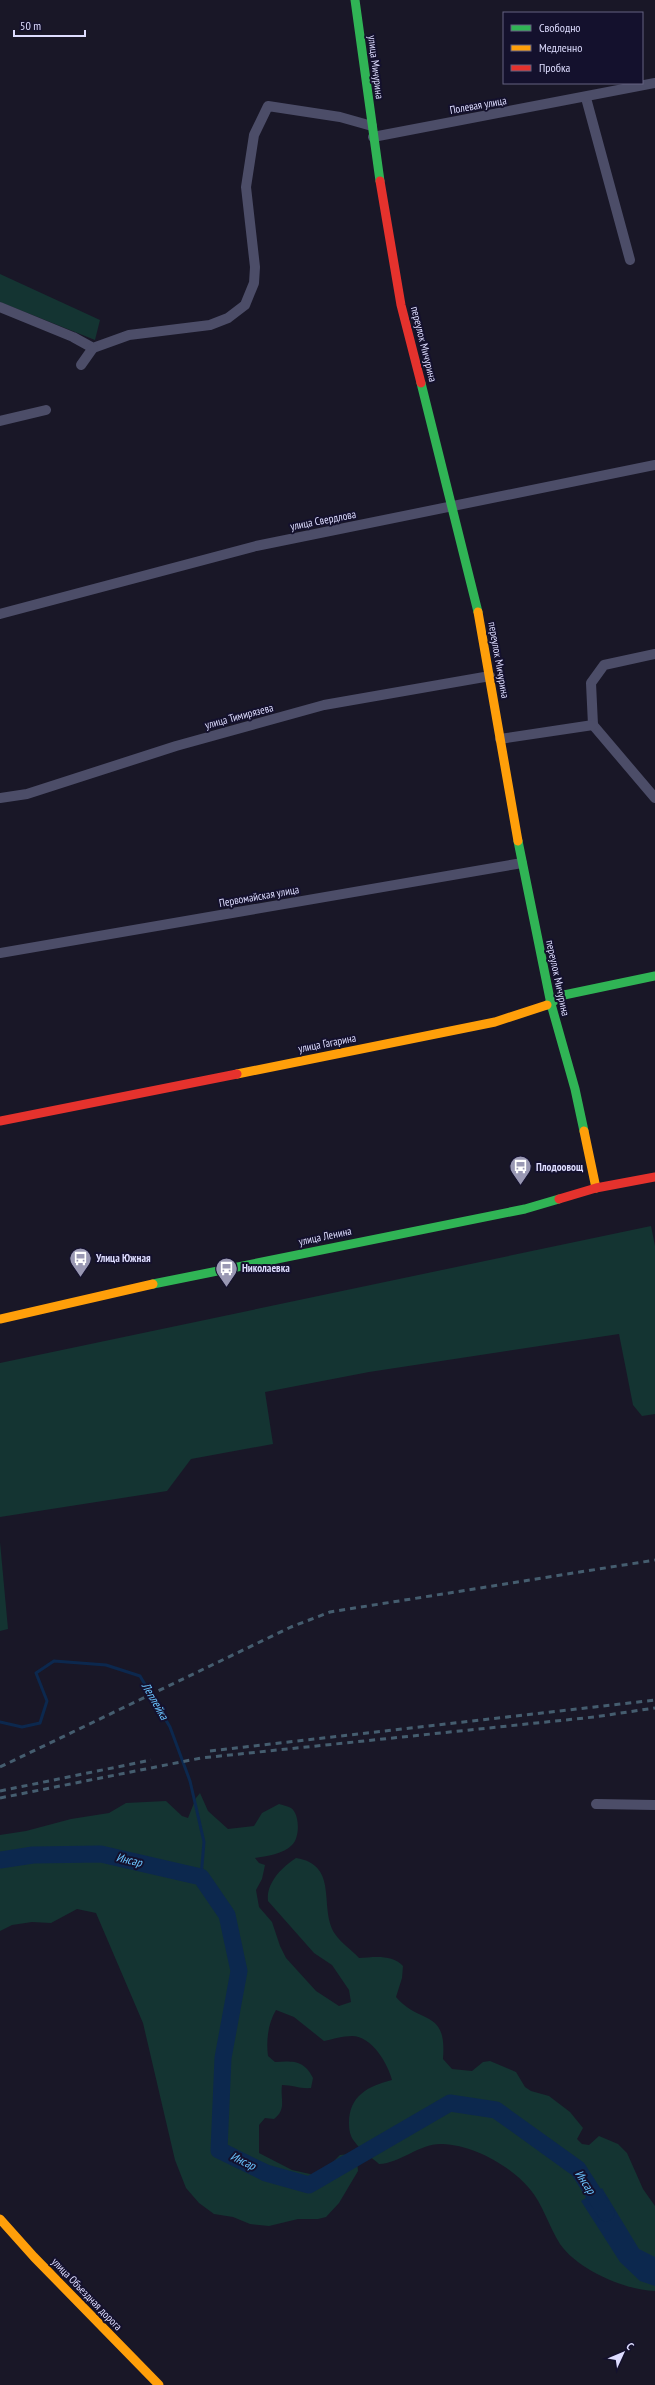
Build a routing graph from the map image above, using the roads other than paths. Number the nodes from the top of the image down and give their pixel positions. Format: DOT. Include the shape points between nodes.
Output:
graph roads {
  1 [pos="355,0"];
  2 [pos="655,83"];
  3 [pos="586,98"];
  4 [pos="372,126"];
  5 [pos="373,136"];
  6 [pos="630,260"];
  7 [pos="0,307"];
  8 [pos="93,348"];
  9 [pos="81,366"];
  10 [pos="46,410"];
  11 [pos="0,421"];
  12 [pos="655,466"];
  13 [pos="454,507"];
  14 [pos="0,614"];
  15 [pos="655,654"];
  16 [pos="490,676"];
  17 [pos="593,724"];
  18 [pos="500,739"];
  19 [pos="0,798"];
  20 [pos="655,798"];
  21 [pos="522,863"];
  22 [pos="0,953"];
  23 [pos="655,976"];
  24 [pos="551,1004"];
  25 [pos="0,1121"];
  26 [pos="655,1177"];
  27 [pos="596,1188"];
  28 [pos="0,1319"];
  29 [pos="596,1804"];
  30 [pos="655,1805"];
  31 [pos="0,2219"];
  32 [pos="159,2385"];
  1 -- 4 [label="street, улица Мичурина"];
  2 -- 3 [label="street, Полевая улица"];
  3 -- 5 [label="street, Полевая улица"];
  3 -- 6 [label="street"];
  4 -- 5 [label="street, улица Мичурина"];
  4 -- 8 [label="street" via="340,117 268,106 254,135 246,187 255,267 254,283 245,305 228,318 210,325 129,335"];
  5 -- 13 [label="street, переулок Мичурина" via="401,305"];
  7 -- 8 [label="street"];
  8 -- 9 [label="street"];
  10 -- 11 [label="street"];
  12 -- 13 [label="street, улица Свердлова"];
  13 -- 14 [label="street, улица Свердлова" via="256,546"];
  13 -- 16 [label="street, переулок Мичурина" via="474,590"];
  15 -- 17 [label="street" via="604,665 591,683"];
  16 -- 18 [label="street, переулок Мичурина"];
  16 -- 19 [label="street, улица Тимирязева" via="324,705 176,746 27,794"];
  17 -- 18 [label="street"];
  17 -- 20 [label="street"];
  18 -- 21 [label="street, переулок Мичурина"];
  21 -- 22 [label="street, Первомайская улица"];
  21 -- 24 [label="street, переулок Мичурина"];
  23 -- 24 [label="street, улица Гагарина" via="564,995"];
  24 -- 25 [label="street, улица Гагарина" via="495,1022"];
  24 -- 27 [label="street, переулок Мичурина" via="575,1089"];
  26 -- 27 [label="street, улица Ленина"];
  27 -- 28 [label="street, улица Ленина" via="525,1209 176,1279"];
  29 -- 30 [label="street"];
  31 -- 32 [label="street, улица Объездная дорога"];
}
